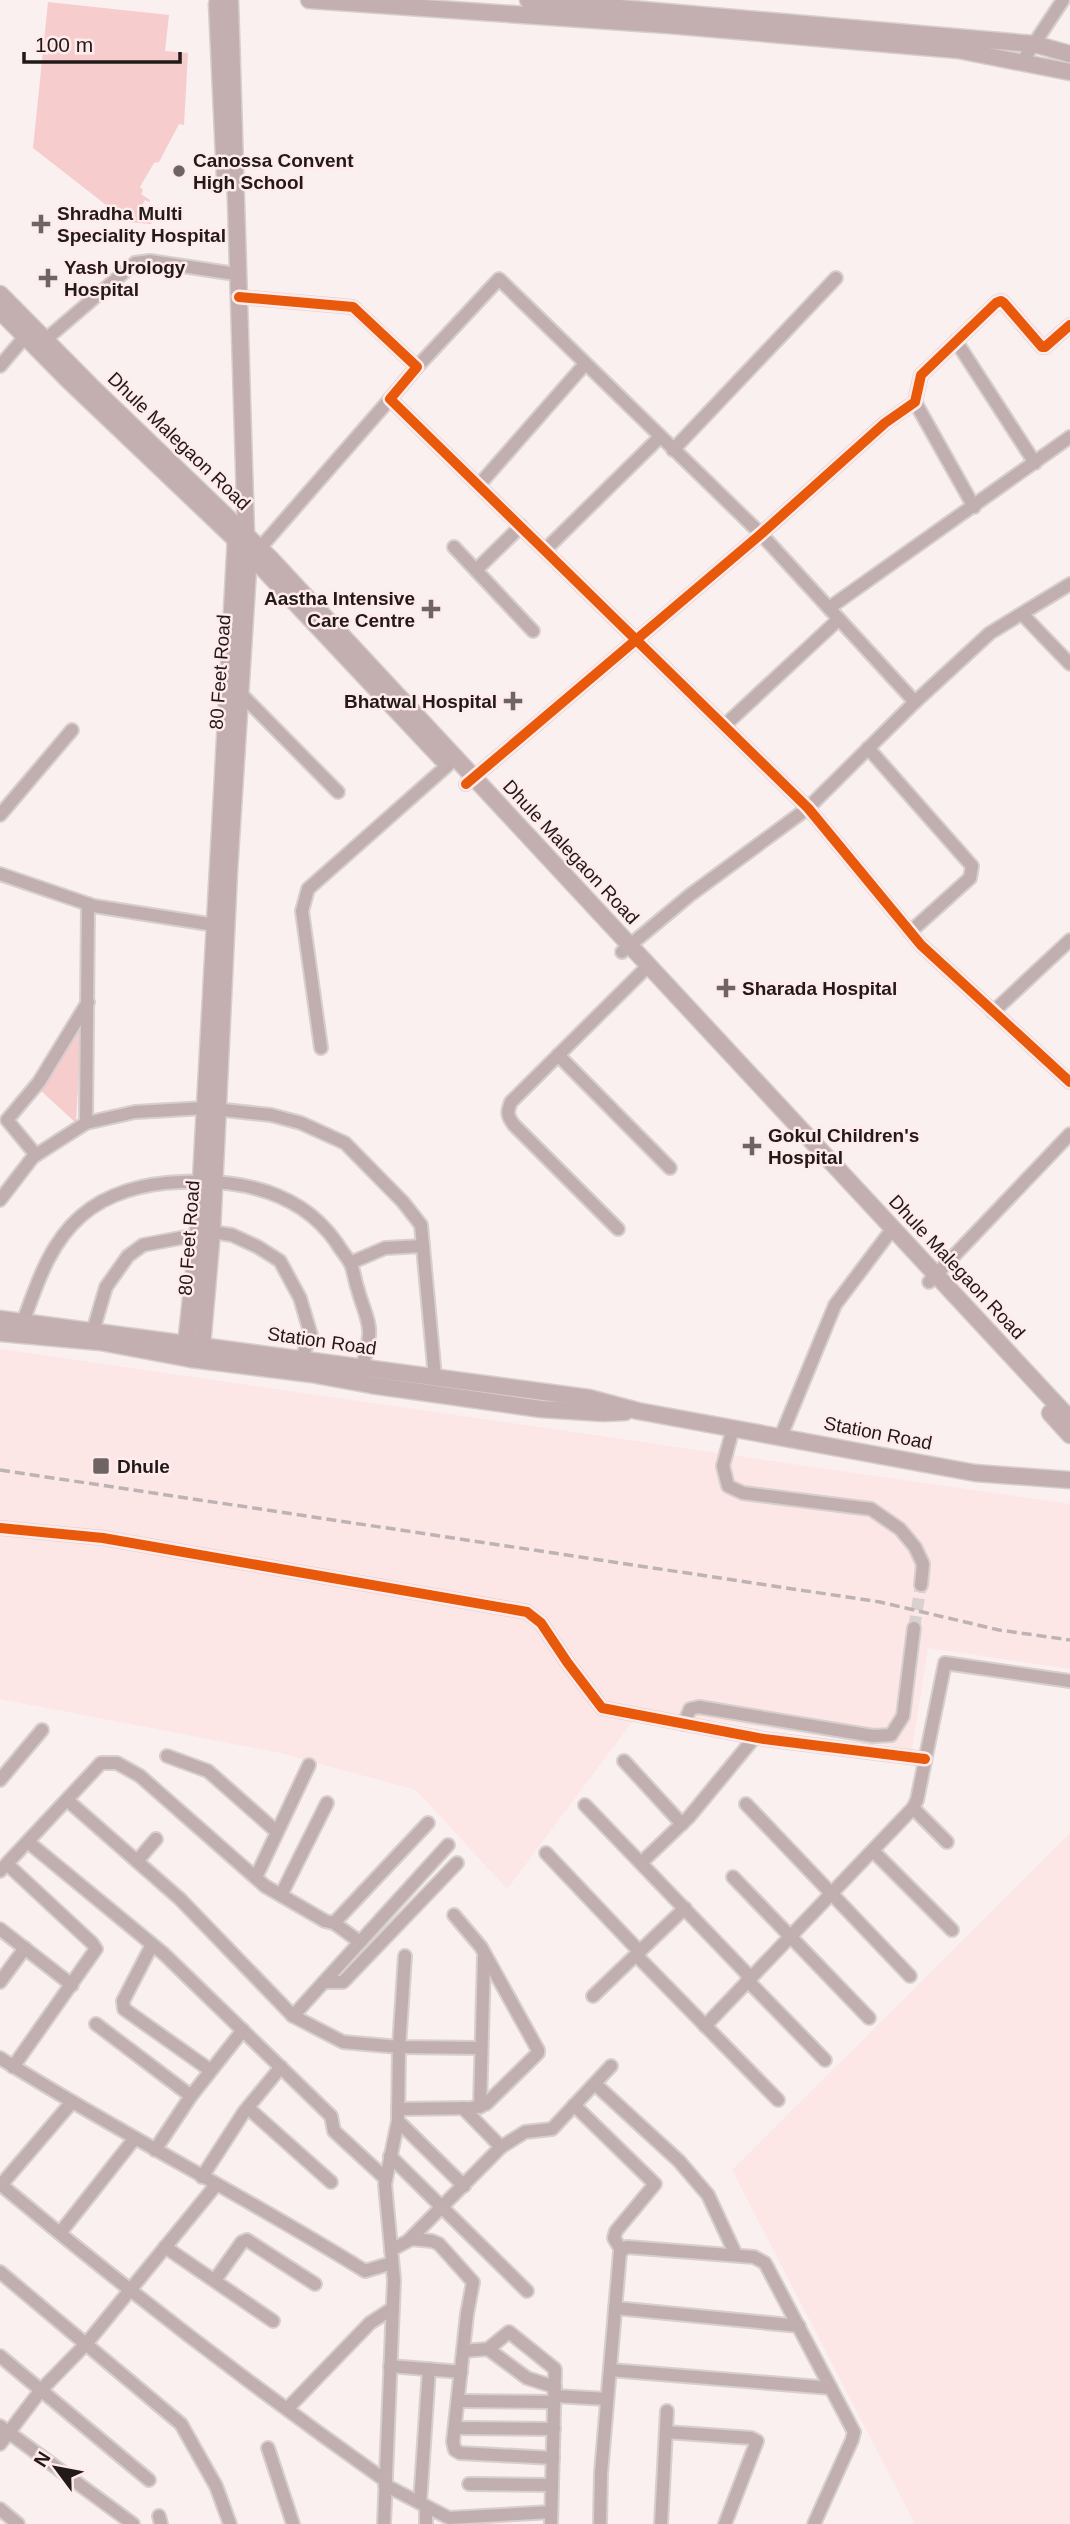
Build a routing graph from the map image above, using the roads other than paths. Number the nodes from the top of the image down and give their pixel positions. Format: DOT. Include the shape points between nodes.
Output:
graph roads {
  1 [pos="309,0"];
  2 [pos="528,0"];
  3 [pos="1063,0"];
  4 [pos="221,1"];
  5 [pos="586,8"];
  6 [pos="1034,44"];
  7 [pos="1070,54"];
  8 [pos="1022,62"];
  9 [pos="1070,72"];
  10 [pos="229,273"];
  11 [pos="836,278"];
  12 [pos="0,294"];
  13 [pos="239,297"];
  14 [pos="0,312"];
  15 [pos="1070,325"];
  16 [pos="35,335"];
  17 [pos="956,341"];
  18 [pos="585,364"];
  19 [pos="0,366"];
  20 [pos="417,367"];
  21 [pos="390,399"];
  22 [pos="915,402"];
  23 [pos="660,437"];
  24 [pos="1070,437"];
  25 [pos="673,450"];
  26 [pos="1035,463"];
  27 [pos="479,485"];
  28 [pos="974,506"];
  29 [pos="522,526"];
  30 [pos="239,532"];
  31 [pos="761,534"];
  32 [pos="454,547"];
  33 [pos="545,550"];
  34 [pos="254,551"];
  35 [pos="477,570"];
  36 [pos="1070,584"];
  37 [pos="829,608"];
  38 [pos="1022,614"];
  39 [pos="839,619"];
  40 [pos="533,631"];
  41 [pos="638,640"];
  42 [pos="1070,664"];
  43 [pos="240,692"];
  44 [pos="915,702"];
  45 [pos="724,725"];
  46 [pos="72,730"];
  47 [pos="868,748"];
  48 [pos="448,765"];
  49 [pos="470,781"];
  50 [pos="338,792"];
  51 [pos="5,800"];
  52 [pos="808,808"];
  53 [pos="0,815"];
  54 [pos="0,874"];
  55 [pos="88,904"];
  56 [pos="215,925"];
  57 [pos="910,932"];
  58 [pos="1070,940"];
  59 [pos="626,949"];
  60 [pos="644,969"];
  61 [pos="88,1001"];
  62 [pos="993,1012"];
  63 [pos="321,1048"];
  64 [pos="558,1055"];
  65 [pos="1070,1082"];
  66 [pos="211,1109"];
  67 [pos="86,1123"];
  68 [pos="1070,1134"];
  69 [pos="36,1155"];
  70 [pos="670,1168"];
  71 [pos="207,1181"];
  72 [pos="0,1200"];
  73 [pos="618,1230"];
  74 [pos="890,1233"];
  75 [pos="205,1234"];
  76 [pos="423,1246"];
  77 [pos="351,1264"];
  78 [pos="933,1279"];
  79 [pos="0,1319"];
  80 [pos="23,1322"];
  81 [pos="93,1332"];
  82 [pos="0,1333"];
  83 [pos="194,1345"];
  84 [pos="301,1359"];
  85 [pos="362,1367"];
  86 [pos="435,1377"];
  87 [pos="638,1411"];
  88 [pos="1070,1419"];
  89 [pos="733,1428"];
  90 [pos="1070,1435"];
  91 [pos="781,1436"];
  92 [pos="1070,1480"];
  93 [pos="0,1528"];
  94 [pos="921,1585"];
  95 [pos="914,1628"];
  96 [pos="1070,1681"];
  97 [pos="684,1724"];
  98 [pos="42,1730"];
  99 [pos="755,1737"];
  100 [pos="167,1756"];
  101 [pos="925,1759"];
  102 [pos="624,1761"];
  103 [pos="309,1765"];
  104 [pos="0,1780"];
  105 [pos="67,1800"];
  106 [pos="327,1802"];
  107 [pos="746,1804"];
  108 [pos="585,1805"];
  109 [pos="912,1808"];
  110 [pos="428,1823"];
  111 [pos="682,1824"];
  112 [pos="277,1832"];
  113 [pos="156,1839"];
  114 [pos="28,1842"];
  115 [pos="947,1842"];
  116 [pos="449,1845"];
  117 [pos="873,1851"];
  118 [pos="546,1853"];
  119 [pos="137,1861"];
  120 [pos="457,1863"];
  121 [pos="642,1863"];
  122 [pos="3,1868"];
  123 [pos="256,1877"];
  124 [pos="733,1877"];
  125 [pos="831,1894"];
  126 [pos="281,1895"];
  127 [pos="685,1908"];
  128 [pos="454,1915"];
  129 [pos="334,1923"];
  130 [pos="0,1928"];
  131 [pos="952,1930"];
  132 [pos="790,1936"];
  133 [pos="360,1942"];
  134 [pos="152,1945"];
  135 [pos="25,1948"];
  136 [pos="638,1953"];
  137 [pos="484,1954"];
  138 [pos="405,1956"];
  139 [pos="910,1976"];
  140 [pos="748,1979"];
  141 [pos="0,1982"];
  142 [pos="324,1982"];
  143 [pos="72,1985"];
  144 [pos="593,1996"];
  145 [pos="293,2016"];
  146 [pos="869,2018"];
  147 [pos="96,2024"];
  148 [pos="705,2026"];
  149 [pos="243,2029"];
  150 [pos="399,2047"];
  151 [pos="481,2048"];
  152 [pos="0,2058"];
  153 [pos="825,2060"];
  154 [pos="13,2067"];
  155 [pos="281,2067"];
  156 [pos="611,2067"];
  157 [pos="210,2070"];
  158 [pos="594,2084"];
  159 [pos="191,2096"];
  160 [pos="778,2100"];
  161 [pos="72,2102"];
  162 [pos="574,2105"];
  163 [pos="480,2107"];
  164 [pos="248,2108"];
  165 [pos="463,2108"];
  166 [pos="398,2115"];
  167 [pos="135,2138"];
  168 [pos="501,2147"];
  169 [pos="155,2150"];
  170 [pos="390,2156"];
  171 [pos="202,2177"];
  172 [pos="386,2179"];
  173 [pos="331,2182"];
  174 [pos="1,2184"];
  175 [pos="216,2185"];
  176 [pos="464,2186"];
  177 [pos="442,2207"];
  178 [pos="60,2233"];
  179 [pos="411,2239"];
  180 [pos="165,2247"];
  181 [pos="621,2250"];
  182 [pos="736,2255"];
  183 [pos="392,2257"];
  184 [pos="0,2272"];
  185 [pos="215,2280"];
  186 [pos="315,2284"];
  187 [pos="130,2290"];
  188 [pos="527,2291"];
  189 [pos="393,2308"];
  190 [pos="615,2308"];
  191 [pos="273,2321"];
  192 [pos="799,2326"];
  193 [pos="86,2344"];
  194 [pos="488,2348"];
  195 [pos="463,2351"];
  196 [pos="0,2356"];
  197 [pos="390,2366"];
  198 [pos="429,2369"];
  199 [pos="610,2370"];
  200 [pos="461,2372"];
  201 [pos="831,2388"];
  202 [pos="41,2390"];
  203 [pos="555,2395"];
  204 [pos="607,2399"];
  205 [pos="458,2401"];
  206 [pos="287,2409"];
  207 [pos="667,2411"];
  208 [pos="455,2428"];
  209 [pos="4,2429"];
  210 [pos="554,2429"];
  211 [pos="666,2432"];
  212 [pos="0,2444"];
  213 [pos="268,2448"];
  214 [pos="553,2458"];
  215 [pos="149,2480"];
  216 [pos="386,2483"];
  217 [pos="469,2484"];
  218 [pos="552,2485"];
  219 [pos="423,2505"];
  220 [pos="0,2510"];
  221 [pos="551,2518"];
  222 [pos="456,2521"];
  223 [pos="18,2524"];
  224 [pos="133,2524"];
  225 [pos="230,2524"];
  226 [pos="293,2524"];
  227 [pos="383,2524"];
  228 [pos="426,2524"];
  229 [pos="600,2524"];
  230 [pos="662,2524"];
  231 [pos="725,2524"];
  232 [pos="814,2524"];
  1 -- 5 [label="main road"];
  2 -- 5 [label="main road"];
  3 -- 6 [label="street"];
  4 -- 10 [label="main road, 80 Feet Road"];
  4 -- 13 [label="main road, 80 Feet Road"];
  5 -- 6 [label="main road"];
  5 -- 8 [label="main road" via="958,50"];
  6 -- 7 [label="main road"];
  6 -- 8 [label="street"];
  8 -- 9 [label="main road"];
  10 -- 16 [label="street" via="150,261 135,263"];
  10 -- 30 [label="main road, 80 Feet Road"];
  11 -- 25 [label="street"];
  12 -- 16 [label="main road, Dhule Malegaon Road"];
  13 -- 20 [label="street" via="353,307"];
  13 -- 30 [label="main road, 80 Feet Road"];
  14 -- 16 [label="main road"];
  15 -- 17 [label="street" via="1042,347 1001,301"];
  16 -- 19 [label="street"];
  16 -- 30 [label="main road, Dhule Malegaon Road"];
  17 -- 22 [label="street" via="920,377"];
  17 -- 26 [label="street"];
  18 -- 20 [label="street" via="499,279"];
  18 -- 23 [label="street"];
  18 -- 27 [label="street"];
  20 -- 21 [label="street"];
  21 -- 27 [label="street"];
  21 -- 34 [label="street"];
  22 -- 28 [label="street"];
  22 -- 31 [label="street" via="885,423"];
  23 -- 25 [label="street"];
  23 -- 33 [label="street"];
  24 -- 26 [label="street"];
  25 -- 31 [label="street"];
  26 -- 28 [label="street"];
  27 -- 29 [label="street"];
  28 -- 37 [label="street"];
  29 -- 33 [label="street"];
  29 -- 35 [label="street"];
  30 -- 34 [label="main road, Dhule Malegaon Road"];
  30 -- 56 [label="main road, 80 Feet Road"];
  31 -- 37 [label="street"];
  31 -- 41 [label="street"];
  32 -- 35 [label="street"];
  33 -- 41 [label="street"];
  34 -- 43 [label="main road, 80 Feet Road"];
  34 -- 48 [label="main road"];
  34 -- 49 [label="main road, Dhule Malegaon Road"];
  35 -- 40 [label="street"];
  36 -- 38 [label="street"];
  37 -- 39 [label="street"];
  38 -- 42 [label="street"];
  38 -- 44 [label="street" via="990,633"];
  39 -- 44 [label="street"];
  39 -- 45 [label="street"];
  41 -- 45 [label="street"];
  41 -- 49 [label="street"];
  43 -- 50 [label="street"];
  43 -- 66 [label="main road, 80 Feet Road"];
  44 -- 47 [label="street"];
  45 -- 52 [label="street"];
  46 -- 51 [label="street"];
  47 -- 52 [label="street"];
  47 -- 57 [label="street" via="972,866 970,878"];
  48 -- 49 [label="main road"];
  48 -- 63 [label="street" via="308,889 302,911"];
  49 -- 59 [label="main road, Dhule Malegaon Road"];
  51 -- 53 [label="street"];
  52 -- 57 [label="street"];
  52 -- 59 [label="street"];
  54 -- 55 [label="street"];
  55 -- 56 [label="street"];
  55 -- 61 [label="street"];
  56 -- 66 [label="main road, 80 Feet Road"];
  57 -- 62 [label="street"];
  58 -- 62 [label="street"];
  59 -- 60 [label="main road, Dhule Malegaon Road"];
  60 -- 64 [label="street"];
  60 -- 74 [label="main road, Dhule Malegaon Road"];
  61 -- 67 [label="street"];
  61 -- 69 [label="street" via="39,1082 7,1120"];
  62 -- 65 [label="street"];
  64 -- 70 [label="street"];
  64 -- 73 [label="street" via="511,1102 508,1118"];
  66 -- 67 [label="street" via="135,1112"];
  66 -- 71 [label="main road, 80 Feet Road"];
  66 -- 76 [label="street" via="301,1123 345,1143 421,1225"];
  67 -- 69 [label="street"];
  68 -- 78 [label="street"];
  69 -- 72 [label="street"];
  71 -- 75 [label="main road, 80 Feet Road"];
  71 -- 77 [label="street" via="246,1186 303,1208 323,1225"];
  71 -- 80 [label="street" via="160,1182 124,1192 81,1215 48,1258"];
  74 -- 78 [label="main road, Dhule Malegaon Road"];
  74 -- 91 [label="street" via="835,1305"];
  75 -- 81 [label="street" via="143,1245 128,1256 106,1287"];
  75 -- 83 [label="main road, 80 Feet Road"];
  75 -- 84 [label="street" via="232,1235 280,1261 300,1297 311,1335"];
  76 -- 77 [label="street" via="385,1248"];
  76 -- 86 [label="street"];
  77 -- 85 [label="street" via="370,1334"];
  78 -- 88 [label="main road, Dhule Malegaon Road"];
  78 -- 90 [label="main road"];
  79 -- 80 [label="main road, Station Road"];
  80 -- 81 [label="main road, Station Road"];
  81 -- 83 [label="main road, Station Road"];
  82 -- 87 [label="main road, Station Road" via="100,1342 541,1409"];
  83 -- 84 [label="main road, Station Road"];
  84 -- 85 [label="main road, Station Road"];
  85 -- 86 [label="main road, Station Road"];
  86 -- 87 [label="main road, Station Road" via="595,1399"];
  87 -- 89 [label="main road, Station Road"];
  89 -- 91 [label="main road, Station Road"];
  89 -- 94 [label="street" via="723,1466 727,1486 743,1493 871,1509 915,1547 923,1564"];
  91 -- 92 [label="main road, Station Road" via="975,1473"];
  93 -- 97 [label="street" via="103,1538 527,1612 541,1623 602,1708"];
  95 -- 97 [label="street" via="903,1716 891,1735 873,1736 699,1707 690,1709"];
  96 -- 101 [label="street" via="945,1663"];
  97 -- 99 [label="street"];
  98 -- 104 [label="street"];
  99 -- 101 [label="street"];
  99 -- 111 [label="street"];
  100 -- 112 [label="street" via="208,1771"];
  101 -- 109 [label="street"];
  102 -- 111 [label="street"];
  103 -- 112 [label="street"];
  105 -- 114 [label="street"];
  105 -- 119 [label="street"];
  105 -- 123 [label="street" via="102,1763 117,1762 143,1778"];
  106 -- 126 [label="street"];
  107 -- 125 [label="street"];
  108 -- 121 [label="street"];
  109 -- 115 [label="street"];
  109 -- 117 [label="street"];
  110 -- 129 [label="street"];
  111 -- 121 [label="street"];
  112 -- 123 [label="street"];
  113 -- 119 [label="street"];
  114 -- 122 [label="street"];
  114 -- 134 [label="street"];
  116 -- 133 [label="street"];
  117 -- 125 [label="street"];
  117 -- 131 [label="street"];
  118 -- 136 [label="street"];
  119 -- 145 [label="street"];
  120 -- 142 [label="street" via="343,1982"];
  121 -- 127 [label="street"];
  122 -- 143 [label="street" via="94,1946 95,1952"];
  123 -- 126 [label="street"];
  124 -- 132 [label="street"];
  125 -- 132 [label="street"];
  125 -- 139 [label="street"];
  126 -- 129 [label="street"];
  127 -- 136 [label="street"];
  127 -- 140 [label="street"];
  128 -- 137 [label="street"];
  129 -- 133 [label="street"];
  130 -- 135 [label="street"];
  132 -- 140 [label="street"];
  132 -- 146 [label="street"];
  133 -- 142 [label="street"];
  134 -- 149 [label="street"];
  134 -- 157 [label="street" via="124,2009"];
  135 -- 141 [label="street"];
  135 -- 143 [label="street"];
  136 -- 144 [label="street"];
  136 -- 148 [label="street"];
  137 -- 151 [label="street"];
  137 -- 163 [label="street" via="538,2050 536,2057"];
  138 -- 150 [label="street"];
  140 -- 148 [label="street"];
  140 -- 153 [label="street"];
  142 -- 145 [label="street"];
  143 -- 154 [label="street"];
  145 -- 150 [label="street" via="340,2041"];
  147 -- 159 [label="street"];
  148 -- 160 [label="street"];
  149 -- 155 [label="street"];
  149 -- 157 [label="street"];
  150 -- 151 [label="street"];
  150 -- 166 [label="street"];
  151 -- 163 [label="street"];
  152 -- 154 [label="street"];
  154 -- 161 [label="street"];
  155 -- 164 [label="street"];
  155 -- 172 [label="street" via="331,2116 334,2131"];
  156 -- 158 [label="street"];
  157 -- 159 [label="street"];
  158 -- 162 [label="street"];
  158 -- 182 [label="street" via="678,2161 708,2196"];
  159 -- 169 [label="street"];
  161 -- 167 [label="street"];
  161 -- 174 [label="street"];
  162 -- 168 [label="street" via="552,2129 520,2134"];
  162 -- 181 [label="street" via="655,2184 616,2231 614,2238"];
  163 -- 165 [label="street"];
  164 -- 171 [label="street"];
  164 -- 173 [label="street"];
  165 -- 166 [label="street"];
  165 -- 168 [label="street"];
  166 -- 170 [label="street"];
  166 -- 176 [label="street"];
  167 -- 169 [label="street"];
  167 -- 178 [label="street"];
  168 -- 176 [label="street"];
  169 -- 171 [label="street"];
  170 -- 172 [label="street"];
  170 -- 177 [label="street"];
  171 -- 175 [label="street"];
  172 -- 183 [label="street"];
  174 -- 178 [label="street"];
  175 -- 180 [label="street"];
  175 -- 183 [label="street" via="365,2271"];
  176 -- 177 [label="street"];
  177 -- 179 [label="street"];
  177 -- 188 [label="street"];
  178 -- 187 [label="street"];
  179 -- 183 [label="street"];
  179 -- 195 [label="street" via="439,2244 473,2282"];
  180 -- 185 [label="street"];
  180 -- 187 [label="street"];
  181 -- 182 [label="street"];
  181 -- 190 [label="street"];
  182 -- 192 [label="street" via="754,2256 765,2263"];
  183 -- 189 [label="street"];
  184 -- 193 [label="street"];
  185 -- 186 [label="street" via="247,2240"];
  185 -- 191 [label="street"];
  187 -- 193 [label="street"];
  187 -- 206 [label="street"];
  189 -- 197 [label="street"];
  189 -- 206 [label="street" via="370,2323"];
  190 -- 192 [label="street"];
  190 -- 199 [label="street"];
  192 -- 201 [label="street"];
  193 -- 202 [label="street"];
  193 -- 225 [label="street" via="181,2424 216,2486"];
  194 -- 195 [label="street"];
  194 -- 203 [label="street"];
  194 -- 203 [label="street" via="506,2332 511,2333 552,2365"];
  195 -- 200 [label="street"];
  196 -- 202 [label="street"];
  197 -- 198 [label="street"];
  197 -- 216 [label="street"];
  198 -- 200 [label="street"];
  198 -- 219 [label="street"];
  199 -- 201 [label="street"];
  199 -- 204 [label="street"];
  200 -- 205 [label="street"];
  201 -- 232 [label="street" via="854,2436"];
  202 -- 209 [label="street"];
  202 -- 215 [label="street"];
  203 -- 204 [label="street"];
  203 -- 205 [label="street"];
  203 -- 210 [label="street"];
  204 -- 229 [label="street"];
  205 -- 208 [label="street"];
  206 -- 216 [label="street"];
  207 -- 211 [label="street"];
  208 -- 210 [label="street"];
  208 -- 214 [label="street" via="453,2446 460,2453"];
  209 -- 212 [label="street"];
  209 -- 224 [label="street"];
  210 -- 214 [label="street"];
  211 -- 230 [label="street"];
  211 -- 231 [label="street" via="757,2441"];
  213 -- 226 [label="street"];
  214 -- 218 [label="street"];
  216 -- 219 [label="street"];
  216 -- 227 [label="street"];
  217 -- 218 [label="street"];
  218 -- 221 [label="street"];
  219 -- 222 [label="street"];
  219 -- 228 [label="street"];
  220 -- 223 [label="street"];
  221 -- 222 [label="street"];
}
